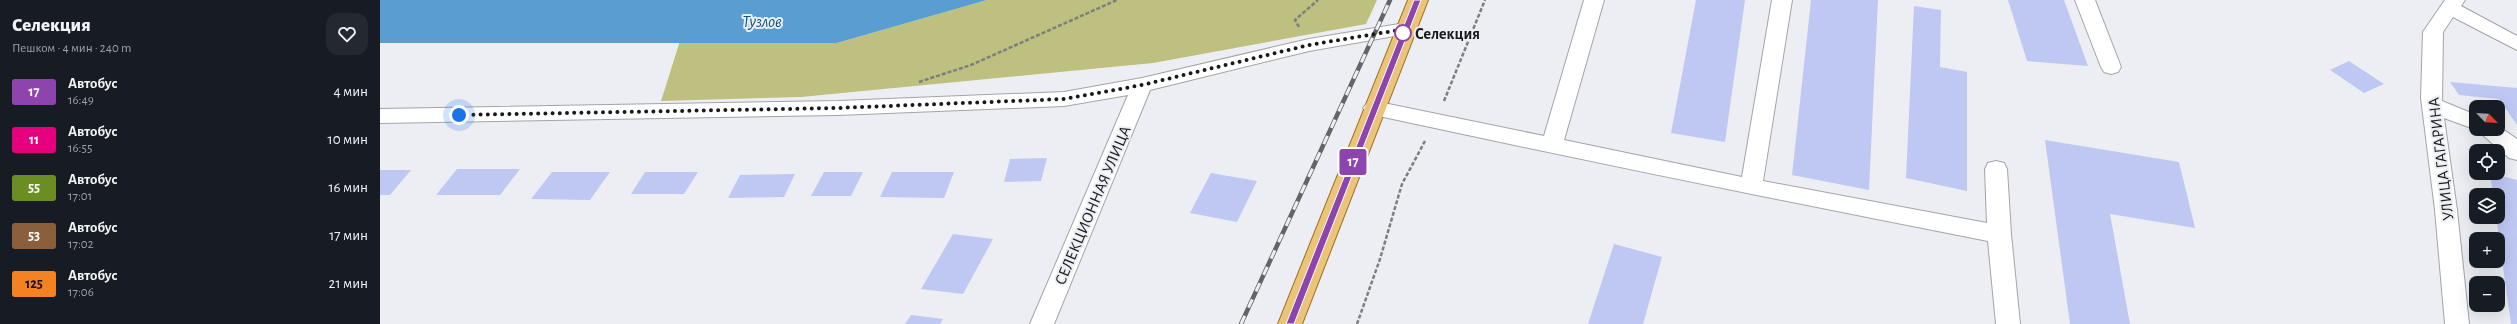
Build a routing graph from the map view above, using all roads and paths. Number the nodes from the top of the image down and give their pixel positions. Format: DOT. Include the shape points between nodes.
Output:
graph roads {
  1 [pos="1116,0"];
  2 [pos="1318,0"];
  3 [pos="1418,0"];
  4 [pos="1485,0"];
  5 [pos="1594,0"];
  6 [pos="1782,0"];
  7 [pos="2085,0"];
  8 [pos="2452,4"];
  9 [pos="1405,29"];
  10 [pos="2517,44"];
  11 [pos="1309,45"];
  12 [pos="2111,67"];
  13 [pos="912,84"];
  14 [pos="1142,85"];
  15 [pos="2432,104"];
  16 [pos="1374,108"];
  17 [pos="380,116"];
  18 [pos="2469,120"];
  19 [pos="1434,122"];
  20 [pos="2499,136"];
  21 [pos="1552,146"];
  22 [pos="2517,152"];
  23 [pos="1996,169"];
  24 [pos="1751,187"];
  25 [pos="1999,234"];
  26 [pos="1042,324"];
  27 [pos="1290,324"];
  28 [pos="1357,324"];
  29 [pos="2008,324"];
  30 [pos="2458,324"];
  1 -- 13 [label="path" via="971,65"];
  2 -- 11 [label="path" via="1295,20"];
  3 -- 9 [label="main road"];
  4 -- 19 [label="path"];
  5 -- 21 [label="street"];
  6 -- 24 [label="street"];
  7 -- 12 [label="street"];
  8 -- 10 [label="street"];
  8 -- 15 [label="street, УЛИЦА ГАГАРИНА" via="2433,32"];
  9 -- 11 [label="street"];
  9 -- 16 [label="main road"];
  11 -- 14 [label="street"];
  14 -- 17 [label="street" via="1064,99 1041,100 838,108"];
  14 -- 26 [label="street, СЕЛЕКЦИОННАЯ УЛИЦА"];
  15 -- 18 [label="street"];
  15 -- 30 [label="street, УЛИЦА ГАГАРИНА"];
  16 -- 19 [label="street"];
  16 -- 27 [label="main road"];
  19 -- 21 [label="street"];
  19 -- 28 [label="path" via="1402,184 1380,259"];
  20 -- 22 [label="street"];
  21 -- 24 [label="street"];
  23 -- 25 [label="street"];
  24 -- 25 [label="street"];
  25 -- 29 [label="street"];
}
